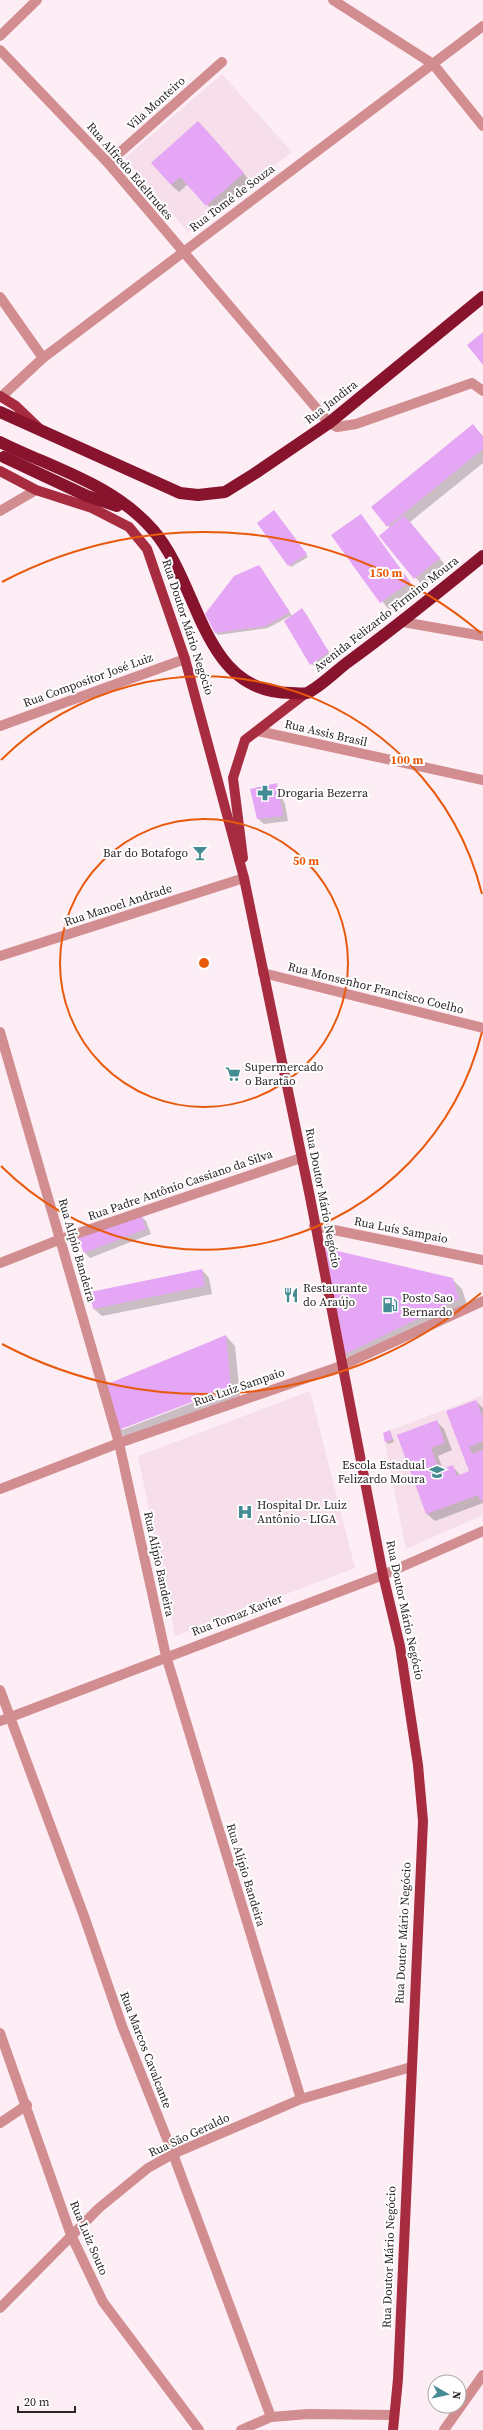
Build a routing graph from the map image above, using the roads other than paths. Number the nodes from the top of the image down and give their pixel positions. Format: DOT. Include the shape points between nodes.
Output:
graph roads {
  1 [pos="37,0"];
  2 [pos="333,0"];
  3 [pos="483,26"];
  4 [pos="0,36"];
  5 [pos="0,50"];
  6 [pos="222,62"];
  7 [pos="433,64"];
  8 [pos="483,126"];
  9 [pos="108,163"];
  10 [pos="183,252"];
  11 [pos="0,297"];
  12 [pos="483,297"];
  13 [pos="43,358"];
  14 [pos="483,391"];
  15 [pos="0,397"];
  16 [pos="0,412"];
  17 [pos="330,423"];
  18 [pos="38,427"];
  19 [pos="0,442"];
  20 [pos="4,457"];
  21 [pos="1,472"];
  22 [pos="36,490"];
  23 [pos="0,511"];
  24 [pos="134,512"];
  25 [pos="483,556"];
  26 [pos="403,622"];
  27 [pos="483,636"];
  28 [pos="185,659"];
  29 [pos="306,693"];
  30 [pos="0,726"];
  31 [pos="258,731"];
  32 [pos="483,780"];
  33 [pos="244,878"];
  34 [pos="0,956"];
  35 [pos="263,973"];
  36 [pos="483,1028"];
  37 [pos="0,1032"];
  38 [pos="301,1158"];
  39 [pos="314,1226"];
  40 [pos="61,1239"];
  41 [pos="483,1260"];
  42 [pos="0,1262"];
  43 [pos="483,1301"];
  44 [pos="341,1366"];
  45 [pos="119,1443"];
  46 [pos="0,1488"];
  47 [pos="483,1531"];
  48 [pos="383,1575"];
  49 [pos="166,1656"];
  50 [pos="0,1690"];
  51 [pos="10,1717"];
  52 [pos="0,1721"];
  53 [pos="0,2033"];
  54 [pos="411,2067"];
  55 [pos="301,2098"];
  56 [pos="27,2105"];
  57 [pos="0,2123"];
  58 [pos="173,2154"];
  59 [pos="71,2235"];
  60 [pos="0,2308"];
  61 [pos="483,2375"];
  62 [pos="393,2414"];
  63 [pos="271,2417"];
  64 [pos="199,2430"];
  65 [pos="241,2430"];
  66 [pos="393,2430"];
  67 [pos="444,2430"];
  1 -- 4 [label="street"];
  2 -- 7 [label="street"];
  3 -- 7 [label="street, Rua Tomé de Souza"];
  5 -- 9 [label="street, Rua Alfredo Edeltrudes"];
  6 -- 9 [label="street, Vila Monteiro"];
  7 -- 8 [label="street"];
  7 -- 10 [label="street, Rua Tomé de Souza"];
  9 -- 10 [label="street, Rua Alfredo Edeltrudes"];
  10 -- 13 [label="street, Rua Tomé de Souza"];
  10 -- 17 [label="street, Rua Alfredo Edeltrudes"];
  11 -- 13 [label="street"];
  12 -- 17 [label="highway, Rua Jandira"];
  13 -- 15 [label="street, Rua Tomé de Souza"];
  14 -- 17 [label="street" via="472,383 356,424 337,427"];
  15 -- 18 [label="main road" via="16,406"];
  16 -- 18 [label="highway"];
  17 -- 18 [label="highway, Rua Jandira" via="225,492 198,496 180,493 92,455"];
  19 -- 24 [label="highway, Rua Doutor Mário Negócio" via="81,477"];
  20 -- 24 [label="highway" via="87,496"];
  21 -- 22 [label="main road, Rua Doutor Mário Negócio"];
  22 -- 23 [label="street"];
  22 -- 28 [label="main road, Rua Doutor Mário Negócio" via="92,508 129,527 147,549"];
  24 -- 29 [label="highway, Rua Doutor Mário Negócio" via="153,531 165,549 206,632 233,671 255,687 279,693"];
  25 -- 26 [label="highway, Avenida Felizardo Firmino Moura"];
  26 -- 27 [label="street"];
  26 -- 29 [label="highway, Avenida Felizardo Firmino Moura"];
  28 -- 30 [label="street, Rua Compositor José Luiz"];
  28 -- 33 [label="main road, Rua Doutor Mário Negócio"];
  29 -- 31 [label="main road, Rua Doutor Mário Negócio"];
  31 -- 32 [label="street, Rua Assis Brasil"];
  31 -- 33 [label="main road, Rua Doutor Mário Negócio" via="245,740 233,778 243,844"];
  33 -- 34 [label="street, Rua Manoel Andrade"];
  33 -- 35 [label="main road, Rua Doutor Mário Negócio"];
  35 -- 36 [label="street, Rua Monsenhor Francisco Coelho"];
  35 -- 38 [label="main road, Rua Doutor Mário Negócio"];
  37 -- 40 [label="street, Rua Alípio Bandeira"];
  38 -- 39 [label="main road, Rua Doutor Mário Negócio"];
  38 -- 40 [label="street, Rua Padre Antônio Cassiano da Silva"];
  39 -- 41 [label="street, Rua Luís Sampaio"];
  39 -- 44 [label="main road, Rua Doutor Mário Negócio"];
  40 -- 42 [label="street, Rua Padre Antônio Cassiano da Silva"];
  40 -- 45 [label="street, Rua Alípio Bandeira"];
  43 -- 44 [label="street, Rua Luiz Sampaio"];
  44 -- 45 [label="street, Rua Luiz Sampaio"];
  44 -- 48 [label="main road, Rua Doutor Mário Negócio"];
  45 -- 46 [label="street, Rua Luiz Sampaio"];
  45 -- 49 [label="street, Rua Alípio Bandeira"];
  47 -- 48 [label="street, Rua Tomaz Xavier"];
  48 -- 49 [label="street, Rua Tomaz Xavier"];
  48 -- 54 [label="main road, Rua Doutor Mário Negócio" via="400,1646 418,1765 422,1820"];
  49 -- 51 [label="street, Rua Tomaz Xavier"];
  49 -- 55 [label="street, Rua Alípio Bandeira"];
  50 -- 51 [label="street, Rua Marcos Cavalcante"];
  51 -- 52 [label="street, Rua Tomaz Xavier"];
  51 -- 58 [label="street, Rua Marcos Cavalcante" via="122,2026"];
  53 -- 56 [label="street, Rua Luiz Souto"];
  54 -- 55 [label="street, Rua São Geraldo"];
  54 -- 62 [label="main road, Rua Doutor Mário Negócio" via="398,2379"];
  55 -- 58 [label="street, Rua São Geraldo"];
  56 -- 57 [label="street"];
  56 -- 59 [label="street, Rua Luiz Souto"];
  58 -- 59 [label="street, Rua São Geraldo" via="148,2168 123,2187"];
  58 -- 63 [label="street, Rua Marcos Cavalcante"];
  59 -- 60 [label="street, Rua São Geraldo"];
  59 -- 64 [label="street, Rua Luiz Souto" via="103,2302"];
  61 -- 67 [label="street"];
  62 -- 63 [label="street" via="308,2414"];
  62 -- 66 [label="main road, Rua Doutor Mário Negócio"];
  63 -- 65 [label="street"];
}
